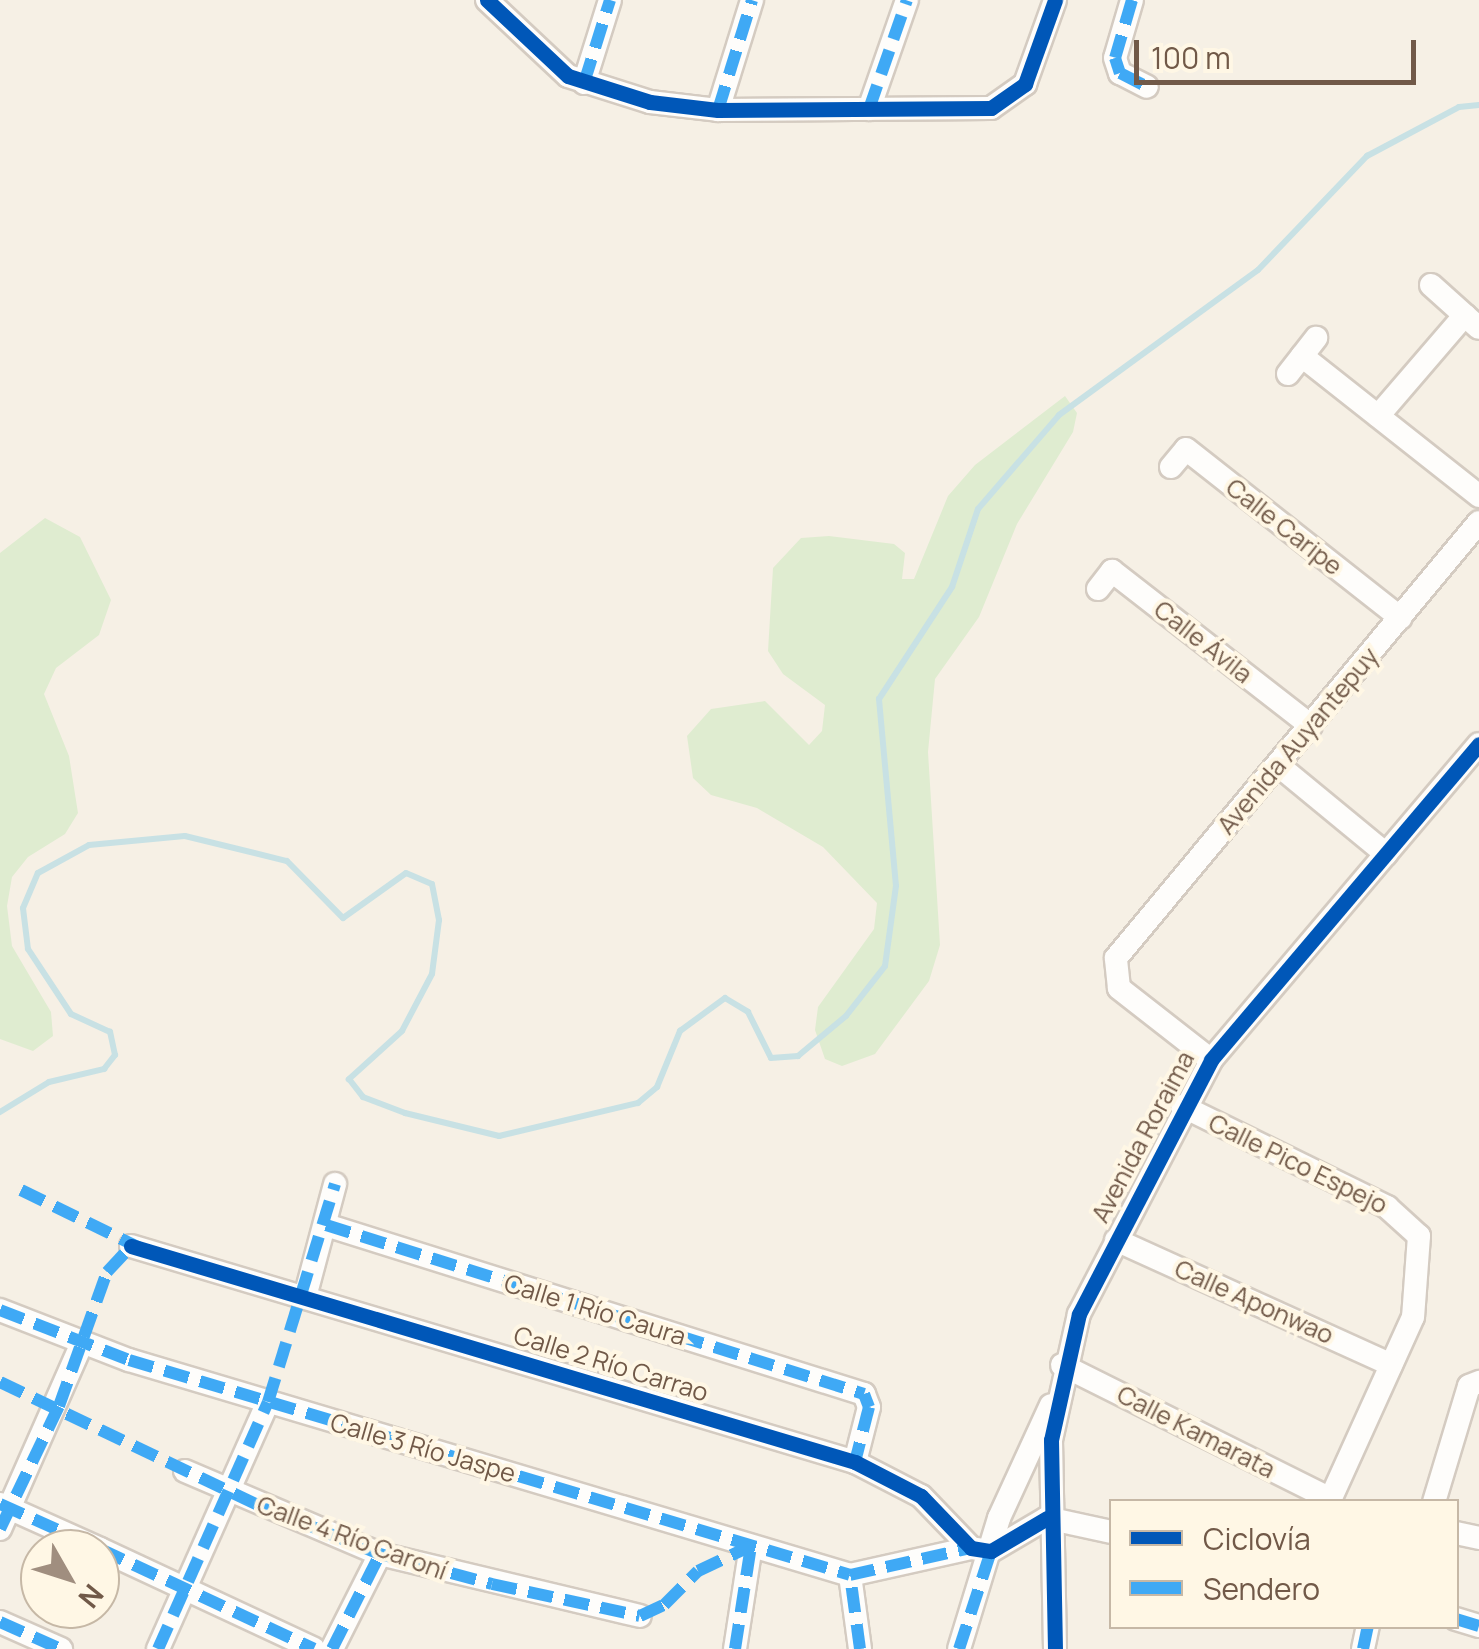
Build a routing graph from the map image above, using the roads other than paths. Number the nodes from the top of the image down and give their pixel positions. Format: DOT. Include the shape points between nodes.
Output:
graph roads {
  1 [pos="487,0"];
  2 [pos="610,0"];
  3 [pos="752,0"];
  4 [pos="907,0"];
  5 [pos="1055,0"];
  6 [pos="1132,0"];
  7 [pos="584,83"];
  8 [pos="1147,87"];
  9 [pos="869,109"];
  10 [pos="718,110"];
  11 [pos="1431,286"];
  12 [pos="1472,322"];
  13 [pos="1302,356"];
  14 [pos="1378,416"];
  15 [pos="1171,466"];
  16 [pos="1479,496"];
  17 [pos="1479,522"];
  18 [pos="1098,589"];
  19 [pos="1401,618"];
  20 [pos="1311,726"];
  21 [pos="1479,744"];
  22 [pos="1278,764"];
  23 [pos="1386,854"];
  24 [pos="1211,1060"];
  25 [pos="1182,1106"];
  26 [pos="335,1184"];
  27 [pos="326,1225"];
  28 [pos="1116,1240"];
  29 [pos="131,1246"];
  30 [pos="305,1297"];
  31 [pos="0,1310"];
  32 [pos="82,1343"];
  33 [pos="1062,1365"];
  34 [pos="1392,1365"];
  35 [pos="1479,1382"];
  36 [pos="1055,1397"];
  37 [pos="268,1402"];
  38 [pos="855,1462"];
  39 [pos="186,1471"];
  40 [pos="230,1493"];
  41 [pos="1328,1499"];
  42 [pos="1330,1499"];
  43 [pos="1435,1499"];
  44 [pos="3,1514"];
  45 [pos="1047,1518"];
  46 [pos="45,1529"];
  47 [pos="1109,1531"];
  48 [pos="751,1546"];
  49 [pos="981,1549"];
  50 [pos="380,1554"];
  51 [pos="120,1558"];
  52 [pos="850,1575"];
  53 [pos="186,1588"];
  54 [pos="640,1616"];
  55 [pos="0,1622"];
  56 [pos="1058,1646"];
  57 [pos="61,1649"];
  58 [pos="158,1649"];
  59 [pos="314,1649"];
  60 [pos="332,1649"];
  61 [pos="735,1649"];
  62 [pos="860,1649"];
  63 [pos="959,1649"];
  1 -- 7 [label="street" via="553,65"];
  2 -- 7 [label="street"];
  3 -- 10 [label="street"];
  4 -- 9 [label="street"];
  5 -- 9 [label="street" via="1025,84 1003,103"];
  6 -- 8 [label="street" via="1115,58 1130,81"];
  7 -- 10 [label="street"];
  9 -- 10 [label="street"];
  11 -- 12 [label="street"];
  12 -- 14 [label="street"];
  13 -- 14 [label="street"];
  14 -- 16 [label="street"];
  15 -- 19 [label="street, Calle Caripe" via="1186,450"];
  17 -- 19 [label="street, Avenida Auyantepuy"];
  18 -- 20 [label="street, Calle Ávila" via="1112,572"];
  19 -- 20 [label="street, Avenida Auyantepuy"];
  20 -- 22 [label="street, Avenida Auyantepuy"];
  21 -- 23 [label="street, Avenida Roraima"];
  22 -- 23 [label="street"];
  22 -- 24 [label="street, Avenida Auyantepuy" via="1116,958 1120,988"];
  23 -- 24 [label="street, Avenida Roraima"];
  24 -- 25 [label="street, Avenida Roraima"];
  25 -- 28 [label="street, Avenida Roraima"];
  25 -- 34 [label="street, Calle Pico Espejo" via="1414,1226 1422,1286"];
  26 -- 27 [label="street"];
  27 -- 30 [label="street"];
  27 -- 38 [label="street, Calle 1 Río Caura" via="864,1394 869,1407"];
  28 -- 33 [label="street, Avenida Roraima"];
  28 -- 34 [label="street, Calle Aponwao"];
  29 -- 30 [label="street, Calle 2 Río Carrao"];
  30 -- 38 [label="street, Calle 2 Río Carrao"];
  31 -- 32 [label="street, Calle 3 Río Jaspe"];
  32 -- 37 [label="street, Calle 3 Río Jaspe"];
  32 -- 44 [label="street"];
  33 -- 36 [label="street, Avenida Roraima"];
  33 -- 41 [label="street, Calle Kamarata"];
  34 -- 42 [label="street, Calle Pico Espejo"];
  35 -- 43 [label="street" via="1468,1386"];
  36 -- 45 [label="street, Avenida Roraima"];
  36 -- 49 [label="street"];
  37 -- 40 [label="street"];
  37 -- 48 [label="street, Calle 3 Río Jaspe"];
  38 -- 49 [label="street, Calle 2 Río Carrao" via="921,1496"];
  39 -- 40 [label="street, Calle 4 Río Caroní"];
  40 -- 50 [label="street, Calle 4 Río Caroní"];
  40 -- 53 [label="street"];
  44 -- 46 [label="street"];
  45 -- 47 [label="street"];
  45 -- 49 [label="street"];
  45 -- 56 [label="street, Avenida Roraima"];
  48 -- 52 [label="street, Calle 3 Río Jaspe"];
  48 -- 61 [label="street"];
  49 -- 52 [label="street"];
  49 -- 63 [label="street"];
  50 -- 54 [label="street, Calle 4 Río Caroní"];
  50 -- 60 [label="street"];
  51 -- 53 [label="street"];
  52 -- 62 [label="street"];
  53 -- 58 [label="street"];
  53 -- 59 [label="street"];
  55 -- 57 [label="street"];
}
